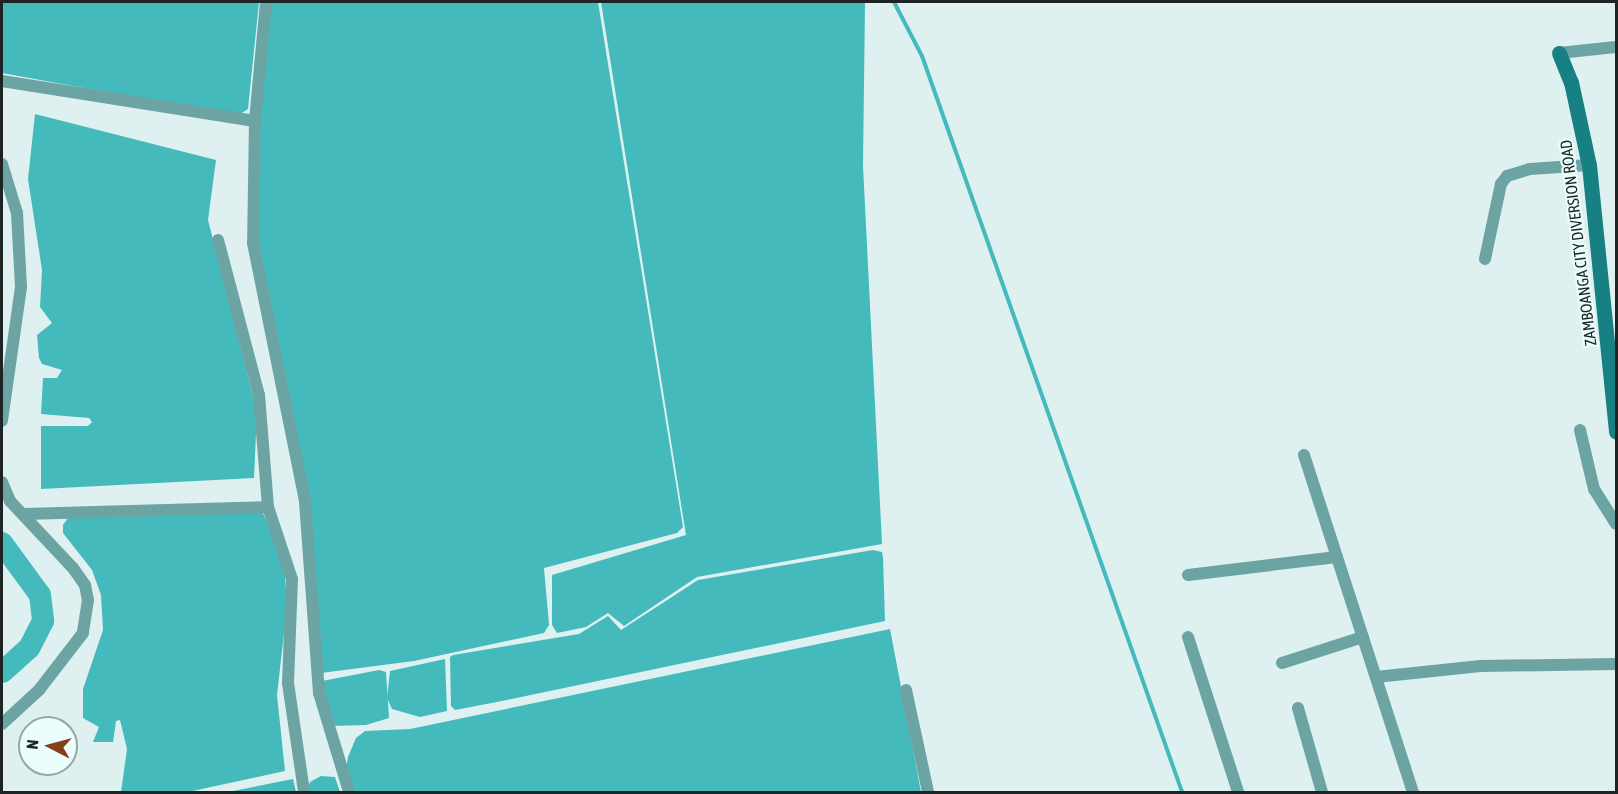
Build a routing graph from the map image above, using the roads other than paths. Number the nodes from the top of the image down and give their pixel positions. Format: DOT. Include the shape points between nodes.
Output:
graph roads {
  1 [pos="266,2"];
  2 [pos="1617,47"];
  3 [pos="1559,53"];
  4 [pos="2,81"];
  5 [pos="255,121"];
  6 [pos="2,164"];
  7 [pos="1589,165"];
  8 [pos="219,240"];
  9 [pos="1485,259"];
  10 [pos="2,422"];
  11 [pos="1580,430"];
  12 [pos="1617,432"];
  13 [pos="1304,455"];
  14 [pos="2,482"];
  15 [pos="268,507"];
  16 [pos="24,514"];
  17 [pos="1617,524"];
  18 [pos="1337,557"];
  19 [pos="1188,575"];
  20 [pos="1188,636"];
  21 [pos="1363,637"];
  22 [pos="1282,663"];
  23 [pos="1617,664"];
  24 [pos="1376,677"];
  25 [pos="906,690"];
  26 [pos="1298,708"];
  27 [pos="2,724"];
  28 [pos="304,792"];
  29 [pos="349,792"];
  30 [pos="927,792"];
  31 [pos="1238,792"];
  32 [pos="1322,792"];
  33 [pos="1413,792"];
  1 -- 5 [label="street"];
  2 -- 3 [label="street"];
  3 -- 7 [label="main road, ZAMBOANGA CITY DIVERSION ROAD" via="1572,82"];
  4 -- 5 [label="street"];
  5 -- 29 [label="street" via="253,243 305,502 319,693"];
  6 -- 10 [label="street" via="17,213 21,287"];
  7 -- 9 [label="street" via="1530,169 1507,176 1501,184"];
  7 -- 12 [label="main road, ZAMBOANGA CITY DIVERSION ROAD"];
  8 -- 15 [label="street" via="259,395"];
  11 -- 17 [label="street" via="1594,489"];
  13 -- 18 [label="street"];
  14 -- 16 [label="street" via="10,501"];
  15 -- 16 [label="street"];
  15 -- 28 [label="street" via="291,579 288,683"];
  16 -- 27 [label="street" via="85,585 87,616 83,633 60,666"];
  18 -- 19 [label="street"];
  18 -- 21 [label="street"];
  20 -- 31 [label="street"];
  21 -- 22 [label="street"];
  21 -- 24 [label="street"];
  23 -- 24 [label="street" via="1480,666"];
  24 -- 33 [label="street"];
  25 -- 30 [label="street"];
  26 -- 32 [label="street"];
}
